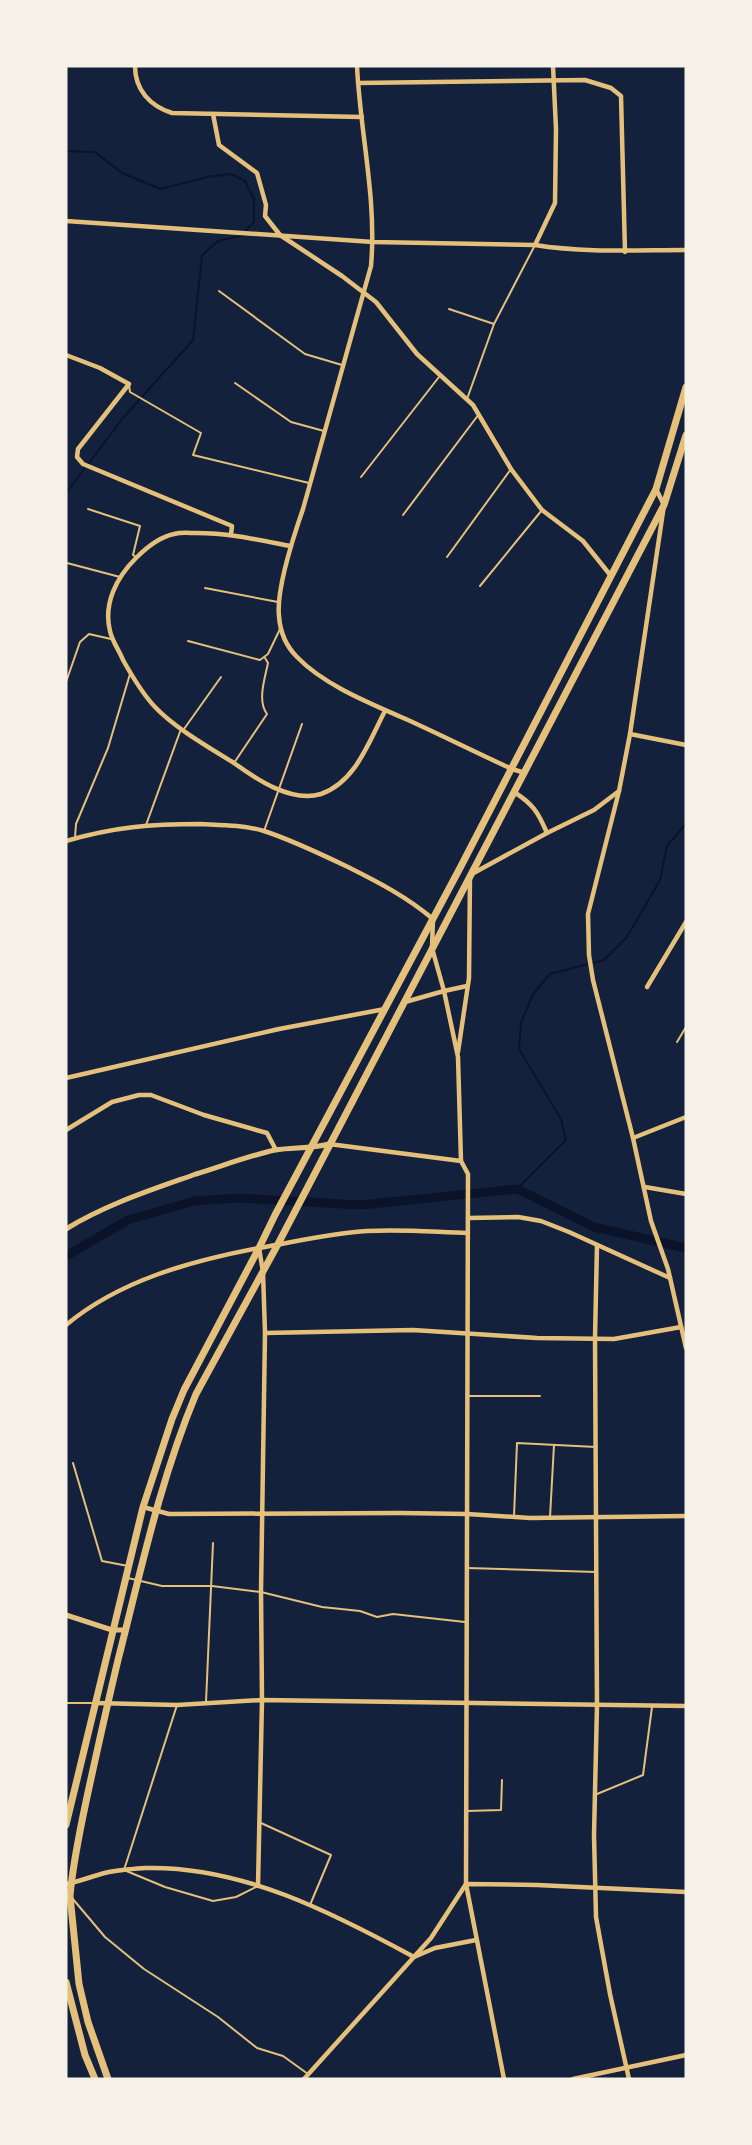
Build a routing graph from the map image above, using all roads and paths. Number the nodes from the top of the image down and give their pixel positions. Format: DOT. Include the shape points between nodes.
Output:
graph roads {
  1 [pos="135,66"];
  2 [pos="357,66"];
  3 [pos="553,66"];
  4 [pos="554,79"];
  5 [pos="358,83"];
  6 [pos="213,114"];
  7 [pos="362,117"];
  8 [pos="66,221"];
  9 [pos="280,235"];
  10 [pos="373,242"];
  11 [pos="535,246"];
  12 [pos="686,250"];
  13 [pos="625,252"];
  14 [pos="219,291"];
  15 [pos="364,293"];
  16 [pos="449,309"];
  17 [pos="494,324"];
  18 [pos="66,355"];
  19 [pos="342,365"];
  20 [pos="441,375"];
  21 [pos="235,383"];
  22 [pos="129,384"];
  23 [pos="686,387"];
  24 [pos="467,399"];
  25 [pos="479,414"];
  26 [pos="325,431"];
  27 [pos="686,435"];
  28 [pos="683,455"];
  29 [pos="511,469"];
  30 [pos="361,477"];
  31 [pos="309,483"];
  32 [pos="656,489"];
  33 [pos="664,504"];
  34 [pos="88,509"];
  35 [pos="542,510"];
  36 [pos="403,515"];
  37 [pos="231,534"];
  38 [pos="290,546"];
  39 [pos="447,556"];
  40 [pos="136,557"];
  41 [pos="67,563"];
  42 [pos="611,576"];
  43 [pos="120,577"];
  44 [pos="480,586"];
  45 [pos="205,588"];
  46 [pos="279,602"];
  47 [pos="281,627"];
  48 [pos="113,640"];
  49 [pos="188,641"];
  50 [pos="265,658"];
  51 [pos="130,674"];
  52 [pos="221,676"];
  53 [pos="66,682"];
  54 [pos="385,711"];
  55 [pos="302,723"];
  56 [pos="182,728"];
  57 [pos="630,734"];
  58 [pos="686,745"];
  59 [pos="234,764"];
  60 [pos="512,769"];
  61 [pos="525,773"];
  62 [pos="279,790"];
  63 [pos="619,791"];
  64 [pos="514,792"];
  65 [pos="146,825"];
  66 [pos="264,831"];
  67 [pos="547,832"];
  68 [pos="75,838"];
  69 [pos="66,840"];
  70 [pos="460,868"];
  71 [pos="470,875"];
  72 [pos="433,919"];
  73 [pos="686,922"];
  74 [pos="432,948"];
  75 [pos="467,986"];
  76 [pos="647,987"];
  77 [pos="444,990"];
  78 [pos="403,1003"];
  79 [pos="385,1009"];
  80 [pos="686,1027"];
  81 [pos="677,1042"];
  82 [pos="458,1057"];
  83 [pos="66,1078"];
  84 [pos="686,1117"];
  85 [pos="66,1130"];
  86 [pos="633,1137"];
  87 [pos="329,1144"];
  88 [pos="312,1148"];
  89 [pos="276,1150"];
  90 [pos="461,1161"];
  91 [pos="645,1187"];
  92 [pos="686,1194"];
  93 [pos="468,1218"];
  94 [pos="66,1229"];
  95 [pos="468,1233"];
  96 [pos="278,1244"];
  97 [pos="597,1245"];
  98 [pos="260,1248"];
  99 [pos="263,1272"];
  100 [pos="670,1278"];
  101 [pos="66,1325"];
  102 [pos="681,1327"];
  103 [pos="265,1333"];
  104 [pos="467,1333"];
  105 [pos="595,1338"];
  106 [pos="686,1347"];
  107 [pos="467,1396"];
  108 [pos="540,1396"];
  109 [pos="554,1445"];
  110 [pos="596,1447"];
  111 [pos="73,1463"];
  112 [pos="143,1507"];
  113 [pos="155,1510"];
  114 [pos="263,1514"];
  115 [pos="467,1514"];
  116 [pos="514,1516"];
  117 [pos="686,1516"];
  118 [pos="597,1517"];
  119 [pos="549,1518"];
  120 [pos="213,1543"];
  121 [pos="128,1566"];
  122 [pos="467,1568"];
  123 [pos="596,1572"];
  124 [pos="125,1578"];
  125 [pos="138,1579"];
  126 [pos="212,1586"];
  127 [pos="261,1592"];
  128 [pos="66,1615"];
  129 [pos="466,1623"];
  130 [pos="112,1629"];
  131 [pos="126,1630"];
  132 [pos="262,1700"];
  133 [pos="66,1703"];
  134 [pos="95,1703"];
  135 [pos="107,1704"];
  136 [pos="466,1704"];
  137 [pos="206,1705"];
  138 [pos="177,1706"];
  139 [pos="597,1706"];
  140 [pos="686,1706"];
  141 [pos="652,1707"];
  142 [pos="502,1780"];
  143 [pos="594,1795"];
  144 [pos="467,1811"];
  145 [pos="259,1821"];
  146 [pos="66,1825"];
  147 [pos="124,1870"];
  148 [pos="68,1884"];
  149 [pos="466,1884"];
  150 [pos="258,1886"];
  151 [pos="595,1888"];
  152 [pos="686,1892"];
  153 [pos="70,1896"];
  154 [pos="310,1905"];
  155 [pos="476,1940"];
  156 [pos="414,1956"];
  157 [pos="66,1982"];
  158 [pos="686,2055"];
  159 [pos="626,2067"];
  160 [pos="308,2074"];
  161 [pos="95,2079"];
  162 [pos="108,2079"];
  163 [pos="303,2079"];
  164 [pos="504,2079"];
  165 [pos="573,2079"];
  166 [pos="629,2079"];
  1 -- 6 [label="street" via="142,93 158,108 172,113"];
  2 -- 5 [label="street"];
  3 -- 4 [label="street"];
  4 -- 5 [label="street"];
  4 -- 11 [label="street" via="555,203"];
  4 -- 13 [label="street" via="585,80 611,88 621,96"];
  5 -- 7 [label="street"];
  6 -- 7 [label="street"];
  6 -- 9 [label="street" via="219,145 257,173 265,216"];
  7 -- 10 [label="street"];
  8 -- 9 [label="street"];
  9 -- 10 [label="street"];
  9 -- 15 [label="street"];
  10 -- 11 [label="street"];
  10 -- 15 [label="street"];
  11 -- 13 [label="street"];
  11 -- 17 [label="lane"];
  12 -- 13 [label="street"];
  14 -- 19 [label="lane" via="305,354"];
  15 -- 19 [label="street"];
  15 -- 20 [label="street" via="386,313 417,354"];
  16 -- 17 [label="lane"];
  17 -- 24 [label="lane"];
  18 -- 22 [label="street"];
  19 -- 26 [label="street"];
  20 -- 24 [label="street"];
  20 -- 30 [label="lane"];
  21 -- 26 [label="lane" via="291,422"];
  22 -- 31 [label="lane" via="130,392 201,434 193,454"];
  22 -- 37 [label="street" via="78,448 77,457 83,464 232,526"];
  23 -- 32 [label="main road"];
  24 -- 25 [label="street"];
  25 -- 29 [label="street"];
  25 -- 36 [label="lane"];
  26 -- 31 [label="street"];
  27 -- 28 [label="main road"];
  28 -- 33 [label="main road"];
  29 -- 35 [label="street"];
  29 -- 39 [label="lane"];
  31 -- 38 [label="street"];
  32 -- 33 [label="street"];
  32 -- 42 [label="main road"];
  33 -- 57 [label="street"];
  33 -- 61 [label="main road"];
  34 -- 40 [label="lane" via="140,526 133,550"];
  35 -- 42 [label="street" via="583,541"];
  35 -- 44 [label="lane"];
  37 -- 38 [label="street"];
  37 -- 40 [label="street" via="175,534 156,541"];
  38 -- 46 [label="street"];
  40 -- 43 [label="street"];
  41 -- 43 [label="lane"];
  42 -- 60 [label="main road"];
  43 -- 48 [label="street" via="109,603"];
  45 -- 46 [label="lane"];
  46 -- 47 [label="street"];
  47 -- 50 [label="lane"];
  47 -- 54 [label="street" via="288,644 303,662 325,679"];
  48 -- 51 [label="street"];
  48 -- 53 [label="lane" via="89,634 80,642"];
  49 -- 50 [label="lane" via="260,660"];
  50 -- 59 [label="lane" via="268,663 263,710 267,714"];
  51 -- 56 [label="street" via="156,709"];
  51 -- 68 [label="lane" via="108,748 76,824"];
  52 -- 56 [label="lane"];
  54 -- 60 [label="street"];
  54 -- 62 [label="street" via="353,771 339,786 309,796"];
  55 -- 62 [label="lane"];
  56 -- 59 [label="street"];
  56 -- 65 [label="lane"];
  57 -- 58 [label="street"];
  57 -- 63 [label="street"];
  59 -- 62 [label="street"];
  60 -- 61 [label="street"];
  60 -- 70 [label="main road"];
  61 -- 64 [label="main road"];
  62 -- 66 [label="lane"];
  63 -- 67 [label="street" via="594,810"];
  63 -- 86 [label="street" via="588,914 589,956"];
  64 -- 67 [label="street" via="537,810"];
  64 -- 71 [label="main road"];
  65 -- 66 [label="street" via="232,825"];
  65 -- 68 [label="street"];
  66 -- 72 [label="street" via="383,885"];
  67 -- 71 [label="street"];
  68 -- 69 [label="street"];
  70 -- 71 [label="street"];
  70 -- 72 [label="main road"];
  71 -- 74 [label="main road"];
  71 -- 75 [label="street"];
  72 -- 74 [label="street"];
  72 -- 79 [label="main road"];
  73 -- 76 [label="street"];
  74 -- 77 [label="street"];
  74 -- 78 [label="main road"];
  75 -- 77 [label="street"];
  75 -- 82 [label="street"];
  77 -- 78 [label="street"];
  77 -- 82 [label="street"];
  78 -- 87 [label="main road"];
  79 -- 83 [label="street"];
  79 -- 88 [label="main road"];
  80 -- 81 [label="lane"];
  82 -- 90 [label="street"];
  84 -- 86 [label="street"];
  85 -- 89 [label="street" via="112,1102 151,1095 267,1133"];
  86 -- 91 [label="street"];
  87 -- 88 [label="street"];
  87 -- 90 [label="street"];
  87 -- 96 [label="main road"];
  88 -- 89 [label="street"];
  88 -- 98 [label="main road"];
  89 -- 94 [label="street" via="136,1195"];
  90 -- 93 [label="street" via="468,1174"];
  91 -- 92 [label="street"];
  91 -- 100 [label="street" via="651,1221"];
  93 -- 95 [label="street"];
  93 -- 97 [label="street" via="518,1217 542,1221"];
  95 -- 96 [label="street" via="367,1231"];
  95 -- 104 [label="street"];
  96 -- 98 [label="street"];
  96 -- 99 [label="main road"];
  97 -- 100 [label="street"];
  97 -- 105 [label="street"];
  98 -- 99 [label="street"];
  98 -- 101 [label="street" via="156,1275 119,1290"];
  98 -- 112 [label="main road" via="184,1390"];
  99 -- 103 [label="street"];
  99 -- 113 [label="main road" via="196,1394"];
  100 -- 102 [label="street"];
  102 -- 105 [label="street" via="614,1339"];
  102 -- 106 [label="street"];
  103 -- 104 [label="street"];
  103 -- 114 [label="street"];
  104 -- 105 [label="street"];
  104 -- 107 [label="street"];
  105 -- 110 [label="street"];
  107 -- 108 [label="lane"];
  107 -- 115 [label="street"];
  109 -- 110 [label="lane"];
  109 -- 116 [label="lane" via="517,1443"];
  109 -- 119 [label="lane"];
  110 -- 118 [label="street"];
  111 -- 121 [label="lane" via="102,1561"];
  112 -- 113 [label="street"];
  112 -- 121 [label="main road"];
  113 -- 114 [label="street" via="170,1514"];
  113 -- 125 [label="main road"];
  114 -- 115 [label="street"];
  114 -- 127 [label="street"];
  115 -- 116 [label="street"];
  115 -- 122 [label="street"];
  116 -- 119 [label="street"];
  117 -- 118 [label="street"];
  118 -- 119 [label="street"];
  118 -- 123 [label="street"];
  120 -- 126 [label="lane"];
  121 -- 124 [label="main road"];
  122 -- 123 [label="lane"];
  122 -- 129 [label="street"];
  123 -- 139 [label="street"];
  124 -- 125 [label="lane"];
  124 -- 130 [label="main road"];
  125 -- 126 [label="lane" via="162,1586"];
  125 -- 131 [label="main road"];
  126 -- 127 [label="lane"];
  126 -- 137 [label="lane"];
  127 -- 129 [label="lane" via="377,1617 393,1614"];
  127 -- 132 [label="street"];
  128 -- 130 [label="street"];
  129 -- 136 [label="street"];
  130 -- 131 [label="street"];
  130 -- 134 [label="main road"];
  131 -- 135 [label="main road"];
  132 -- 136 [label="street"];
  132 -- 137 [label="street"];
  132 -- 145 [label="street"];
  133 -- 134 [label="lane"];
  134 -- 135 [label="street"];
  134 -- 146 [label="main road"];
  135 -- 138 [label="street"];
  135 -- 148 [label="main road"];
  136 -- 139 [label="street"];
  136 -- 144 [label="street"];
  137 -- 138 [label="street"];
  138 -- 147 [label="lane"];
  139 -- 141 [label="street"];
  139 -- 143 [label="street"];
  140 -- 141 [label="street"];
  141 -- 143 [label="lane" via="643,1775"];
  142 -- 144 [label="lane" via="501,1810"];
  143 -- 151 [label="street"];
  144 -- 149 [label="street"];
  145 -- 150 [label="street"];
  145 -- 154 [label="lane" via="331,1855"];
  147 -- 148 [label="street"];
  147 -- 150 [label="street" via="193,1872"];
  147 -- 150 [label="lane" via="213,1901 236,1897"];
  148 -- 153 [label="main road"];
  149 -- 151 [label="street"];
  149 -- 155 [label="street"];
  149 -- 156 [label="street" via="431,1938"];
  150 -- 154 [label="street"];
  151 -- 152 [label="street"];
  151 -- 159 [label="street" via="596,1917"];
  153 -- 160 [label="lane" via="105,1937 144,1969 218,2017 257,2048 283,2056"];
  153 -- 162 [label="main road" via="79,1984"];
  154 -- 156 [label="street"];
  155 -- 156 [label="street"];
  155 -- 164 [label="street"];
  156 -- 160 [label="street"];
  157 -- 161 [label="main road"];
  158 -- 159 [label="street"];
  159 -- 165 [label="street"];
  159 -- 166 [label="street"];
  160 -- 163 [label="street"];
}
